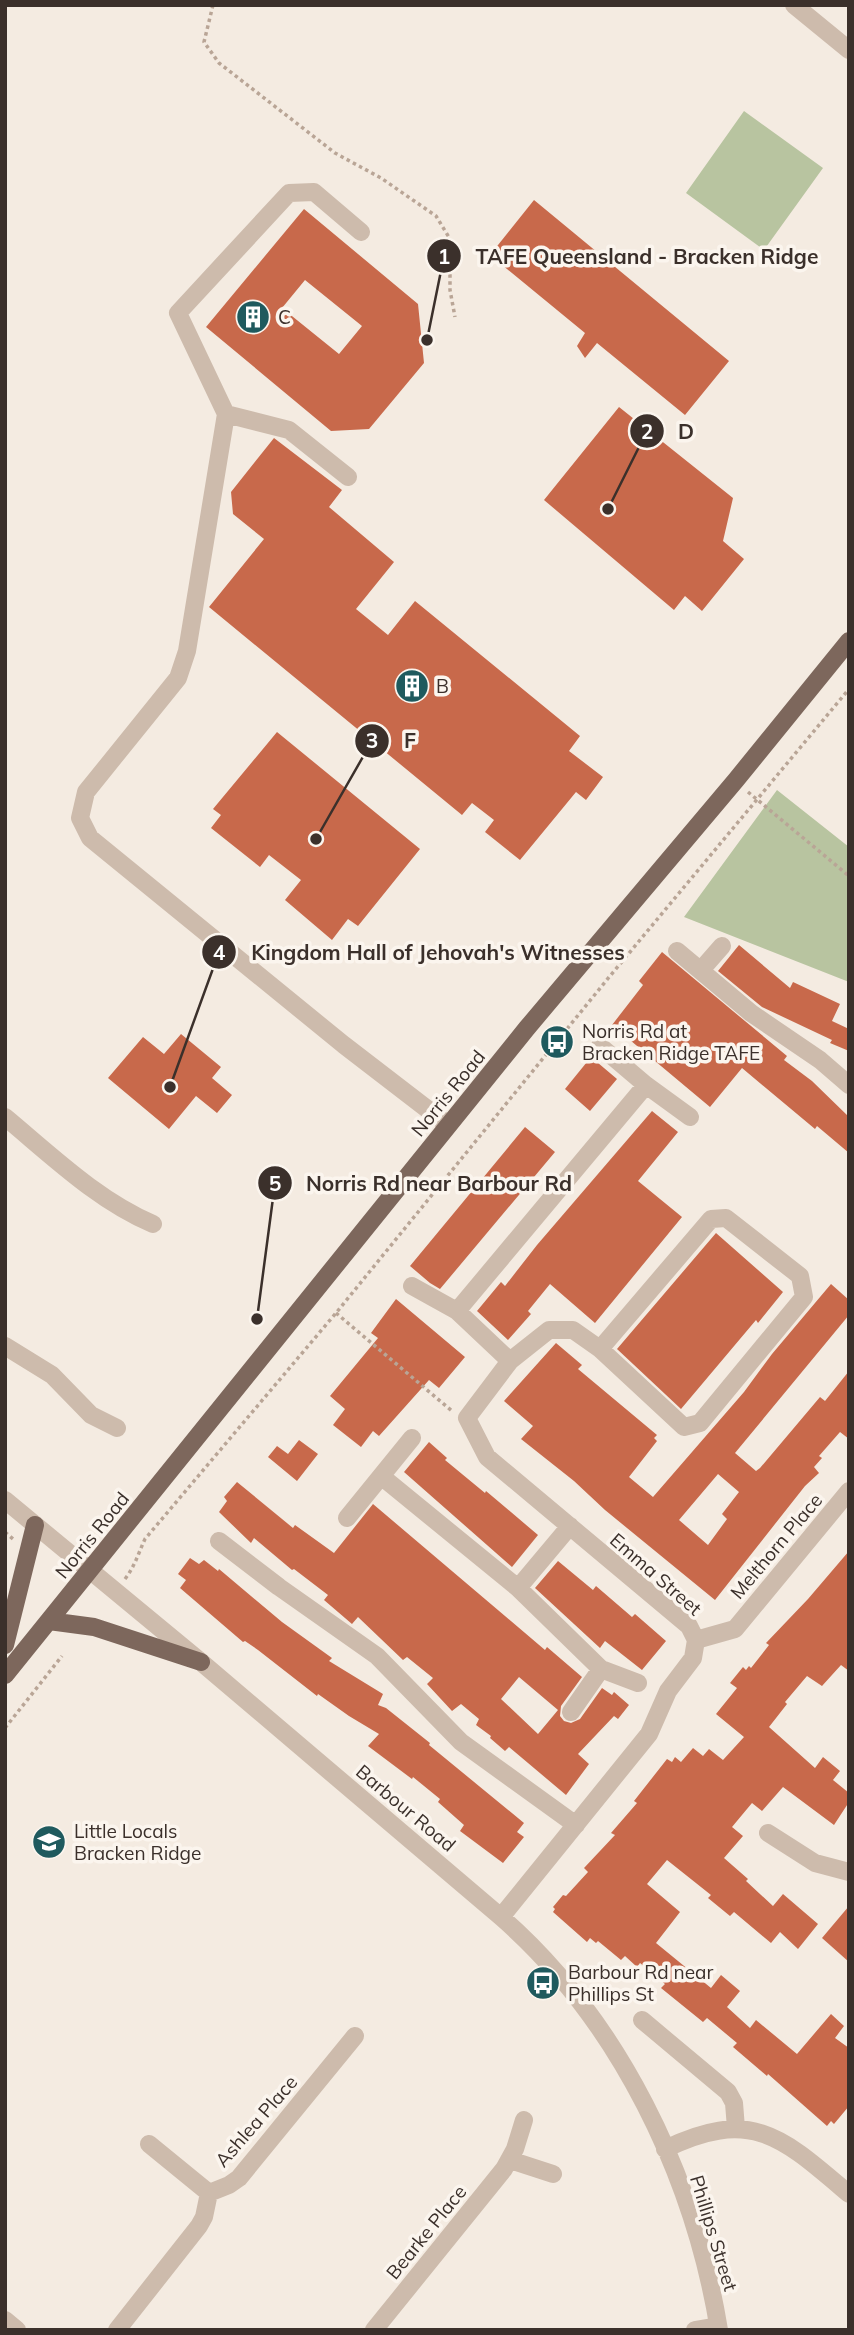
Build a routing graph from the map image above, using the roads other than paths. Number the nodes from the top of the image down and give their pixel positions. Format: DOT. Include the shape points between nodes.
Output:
graph roads {
  1 [pos="794,5"];
  2 [pos="849,50"];
  3 [pos="361,232"];
  4 [pos="226,414"];
  5 [pos="348,477"];
  6 [pos="849,641"];
  7 [pos="722,946"];
  8 [pos="677,951"];
  9 [pos="701,970"];
  10 [pos="600,1046"];
  11 [pos="646,1085"];
  12 [pos="849,1085"];
  13 [pos="690,1116"];
  14 [pos="5,1117"];
  15 [pos="448,1125"];
  16 [pos="153,1224"];
  17 [pos="412,1286"];
  18 [pos="457,1311"];
  19 [pos="5,1346"];
  20 [pos="600,1349"];
  21 [pos="510,1361"];
  22 [pos="117,1428"];
  23 [pos="412,1438"];
  24 [pos="382,1476"];
  25 [pos="849,1491"];
  26 [pos="5,1500"];
  27 [pos="347,1518"];
  28 [pos="35,1525"];
  29 [pos="570,1526"];
  30 [pos="219,1541"];
  31 [pos="90,1571"];
  32 [pos="518,1588"];
  33 [pos="49,1621"];
  34 [pos="696,1640"];
  35 [pos="5,1645"];
  36 [pos="201,1662"];
  37 [pos="601,1669"];
  38 [pos="5,1675"];
  39 [pos="638,1683"];
  40 [pos="571,1712"];
  41 [pos="576,1825"];
  42 [pos="768,1833"];
  43 [pos="849,1872"];
  44 [pos="501,1917"];
  45 [pos="642,2020"];
  46 [pos="355,2036"];
  47 [pos="524,2120"];
  48 [pos="736,2128"];
  49 [pos="149,2144"];
  50 [pos="665,2149"];
  51 [pos="510,2160"];
  52 [pos="553,2174"];
  53 [pos="846,2186"];
  54 [pos="209,2193"];
  55 [pos="5,2320"];
  56 [pos="718,2328"];
  57 [pos="17,2330"];
  58 [pos="117,2330"];
  59 [pos="374,2330"];
  60 [pos="695,2330"];
  1 -- 2 [label="street"];
  3 -- 4 [label="street" via="314,192 289,193 178,313"];
  4 -- 5 [label="street" via="289,430"];
  4 -- 15 [label="street" via="187,651 178,678 86,792 80,818 90,838"];
  6 -- 15 [label="main road, Norris Road"];
  7 -- 9 [label="street"];
  8 -- 9 [label="street"];
  9 -- 12 [label="street"];
  10 -- 11 [label="street"];
  11 -- 13 [label="street"];
  11 -- 18 [label="street"];
  14 -- 16 [label="street" via="89,1188"];
  15 -- 31 [label="main road, Norris Road"];
  17 -- 18 [label="street"];
  18 -- 21 [label="street"];
  19 -- 22 [label="street" via="52,1375 90,1415"];
  20 -- 20 [label="street" via="684,1427 700,1423 804,1297 800,1276 726,1218 711,1219"];
  20 -- 21 [label="street" via="573,1330 549,1330"];
  21 -- 29 [label="street, Emma Street" via="467,1418 487,1457"];
  23 -- 24 [label="street"];
  24 -- 27 [label="street"];
  24 -- 32 [label="street"];
  25 -- 34 [label="street, Melthorn Place" via="735,1629"];
  26 -- 28 [label="street, Barbour Road"];
  28 -- 31 [label="street, Barbour Road"];
  28 -- 35 [label="main road"];
  29 -- 32 [label="street"];
  29 -- 34 [label="street, Emma Street" via="689,1626"];
  30 -- 41 [label="street" via="377,1656 461,1742"];
  31 -- 33 [label="main road, Norris Road"];
  31 -- 36 [label="street, Barbour Road"];
  32 -- 37 [label="street"];
  33 -- 36 [label="main road" via="94,1627"];
  33 -- 38 [label="main road, Norris Road"];
  34 -- 41 [label="street, Emma Street" via="693,1658 667,1691 649,1734"];
  36 -- 44 [label="street, Barbour Road"];
  37 -- 39 [label="street"];
  37 -- 40 [label="street"];
  41 -- 44 [label="street, Emma Street"];
  42 -- 43 [label="street" via="815,1863"];
  44 -- 50 [label="street, Barbour Road" via="547,1960 581,2003 634,2087"];
  45 -- 48 [label="street" via="728,2092"];
  46 -- 54 [label="street, Ashlea Place" via="239,2178"];
  47 -- 51 [label="street, Bearke Place"];
  48 -- 50 [label="street" via="698,2134"];
  48 -- 53 [label="street" via="777,2139"];
  49 -- 54 [label="street"];
  50 -- 56 [label="street, Phillips Street" via="693,2224"];
  51 -- 52 [label="street"];
  51 -- 59 [label="street, Bearke Place"];
  54 -- 58 [label="street, Ashlea Place" via="199,2227"];
  55 -- 57 [label="street"];
  56 -- 60 [label="street"];
}
